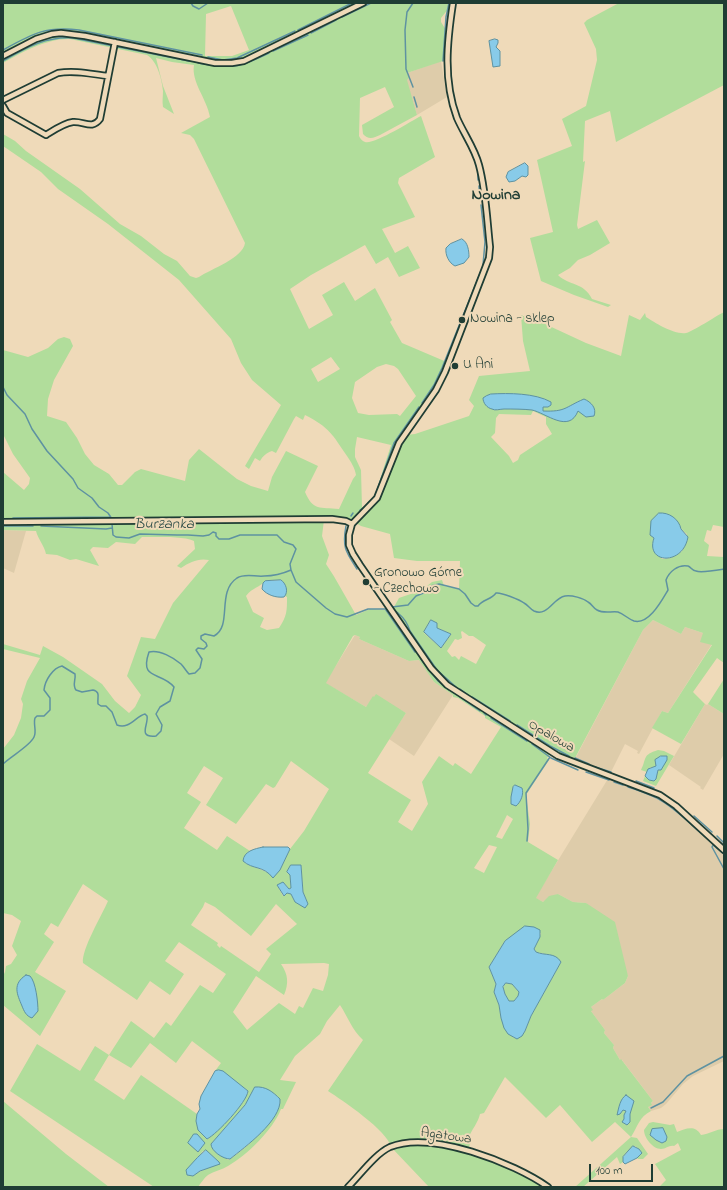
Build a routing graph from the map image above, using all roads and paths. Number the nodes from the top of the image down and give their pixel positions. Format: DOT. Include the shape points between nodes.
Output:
graph roads {
  1 [pos="363,3"];
  2 [pos="453,3"];
  3 [pos="115,42"];
  4 [pos="3,56"];
  5 [pos="108,76"];
  6 [pos="3,100"];
  7 [pos="3,106"];
  8 [pos="3,522"];
  9 [pos="352,524"];
  10 [pos="724,850"];
  11 [pos="348,1187"];
  12 [pos="548,1187"];
  1 -- 3 [label="street" via="236,63 216,63"];
  2 -- 9 [label="street" via="447,51 448,76 457,117 480,169 490,258 443,377 399,443 377,498"];
  3 -- 4 [label="street" via="77,34 52,34"];
  3 -- 5 [label="street"];
  5 -- 6 [label="street" via="58,72"];
  5 -- 7 [label="street" via="100,119 93,125 73,122 46,135 8,113"];
  8 -- 9 [label="street" via="332,519"];
  9 -- 10 [label="street, Opalowa" via="349,538 351,551 441,679 558,756 660,795 676,806"];
  11 -- 12 [label="street, Agatowa" via="385,1150 396,1145 420,1143 480,1154"];
}
